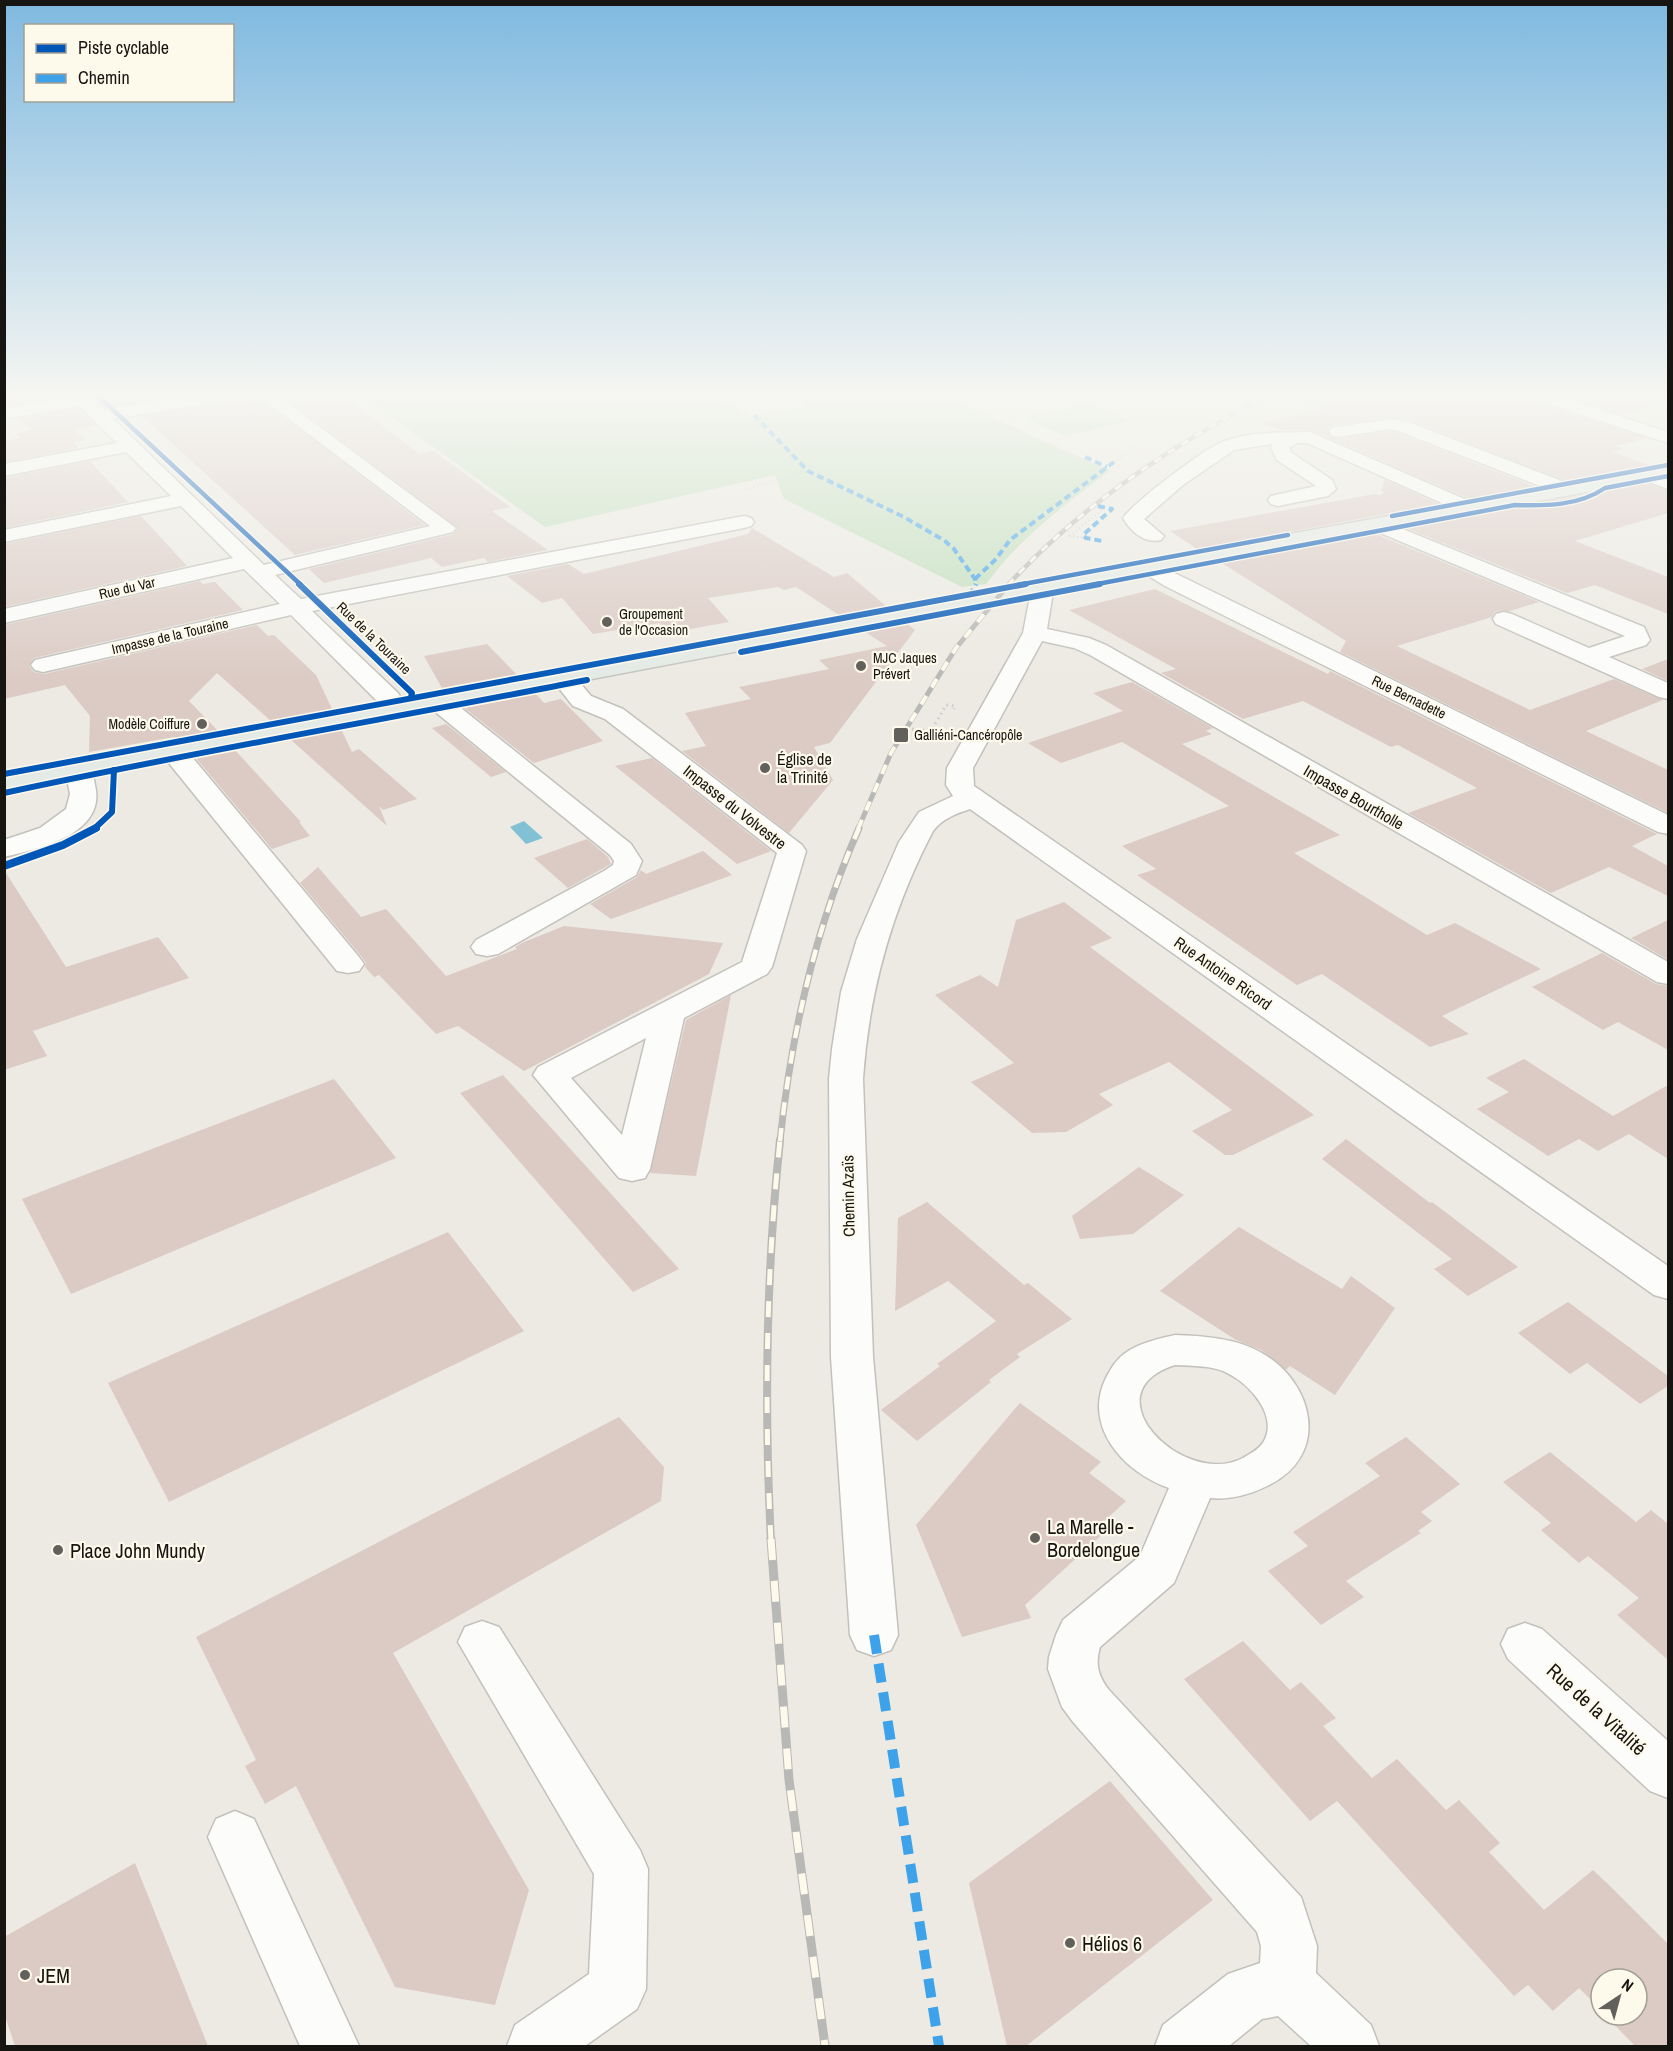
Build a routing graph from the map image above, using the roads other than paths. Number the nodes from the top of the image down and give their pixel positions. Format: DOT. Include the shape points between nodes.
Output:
graph roads {
  1 [pos="176,490"];
  2 [pos="394,490"];
  3 [pos="1166,490"];
  4 [pos="1325,490"];
  5 [pos="1428,490"];
  6 [pos="1568,490"];
  7 [pos="186,500"];
  8 [pos="1278,500"];
  9 [pos="1469,508"];
  10 [pos="744,522"];
  11 [pos="1378,525"];
  12 [pos="4,536"];
  13 [pos="1154,536"];
  14 [pos="255,567"];
  15 [pos="1150,567"];
  16 [pos="1042,586"];
  17 [pos="296,606"];
  18 [pos="4,616"];
  19 [pos="1504,619"];
  20 [pos="1035,633"];
  21 [pos="1589,656"];
  22 [pos="43,665"];
  23 [pos="562,677"];
  24 [pos="1668,692"];
  25 [pos="436,701"];
  26 [pos="395,709"];
  27 [pos="173,751"];
  28 [pos="78,769"];
  29 [pos="4,783"];
  30 [pos="971,799"];
  31 [pos="1668,826"];
  32 [pos="4,849"];
  33 [pos="487,947"];
  34 [pos="348,964"];
  35 [pos="1668,975"];
  36 [pos="669,1011"];
  37 [pos="1668,1285"];
  38 [pos="1195,1479"];
  39 [pos="874,1635"];
  40 [pos="482,1642"];
  41 [pos="1525,1644"];
  42 [pos="1668,1774"];
  43 [pos="235,1837"];
  44 [pos="1287,1985"];
  45 [pos="330,2046"];
  46 [pos="536,2046"];
  47 [pos="1184,2046"];
  48 [pos="1350,2046"];
  1 -- 7 [label="street, Rue de la Touraine"];
  2 -- 14 [label="street, Rue du Var" via="446,528"];
  3 -- 13 [label="street" via="1133,518"];
  4 -- 8 [label="street"];
  5 -- 9 [label="street"];
  6 -- 9 [label="main road"];
  7 -- 12 [label="street"];
  7 -- 14 [label="street, Rue de la Touraine"];
  9 -- 11 [label="main road"];
  10 -- 17 [label="street, Rue de la Touraine"];
  11 -- 15 [label="main road"];
  11 -- 21 [label="street" via="1636,632 1638,640"];
  14 -- 17 [label="street, Rue de la Touraine"];
  14 -- 18 [label="street, Rue du Var"];
  15 -- 16 [label="main road"];
  15 -- 31 [label="street, Rue Bernadette"];
  16 -- 20 [label="street"];
  16 -- 23 [label="main road"];
  17 -- 22 [label="street, Impasse de la Touraine"];
  17 -- 26 [label="street, Rue de la Touraine" via="389,698"];
  19 -- 21 [label="street"];
  20 -- 30 [label="street" via="962,736 964,759 959,785"];
  20 -- 35 [label="street, Impasse Bourtholle" via="1098,650"];
  21 -- 24 [label="street"];
  23 -- 25 [label="main road"];
  23 -- 36 [label="street, Impasse du Volvestre" via="582,700 614,714 792,851 756,967"];
  25 -- 26 [label="main road"];
  25 -- 33 [label="street" via="621,850 628,861 626,869 615,877"];
  26 -- 27 [label="main road"];
  27 -- 28 [label="main road"];
  27 -- 34 [label="street"];
  28 -- 29 [label="main road"];
  28 -- 32 [label="street" via="83,801 80,812 52,833"];
  30 -- 37 [label="street, Rue Antoine Ricord"];
  30 -- 39 [label="street, Chemin Azaïs" via="936,813 922,826 875,924 849,1033 846,1079 852,1357"];
  36 -- 36 [label="street, Impasse du Volvestre" via="550,1075 632,1169 659,1056"];
  38 -- 44 [label="street" via="1158,1569 1080,1635 1073,1669 1091,1706 1281,1917 1289,1946"];
  40 -- 46 [label="street" via="621,1869 617,1989"];
  41 -- 42 [label="street, Rue de la Vitalité"];
  43 -- 45 [label="street"];
  44 -- 47 [label="street" via="1248,1994"];
  44 -- 48 [label="street"];
}
